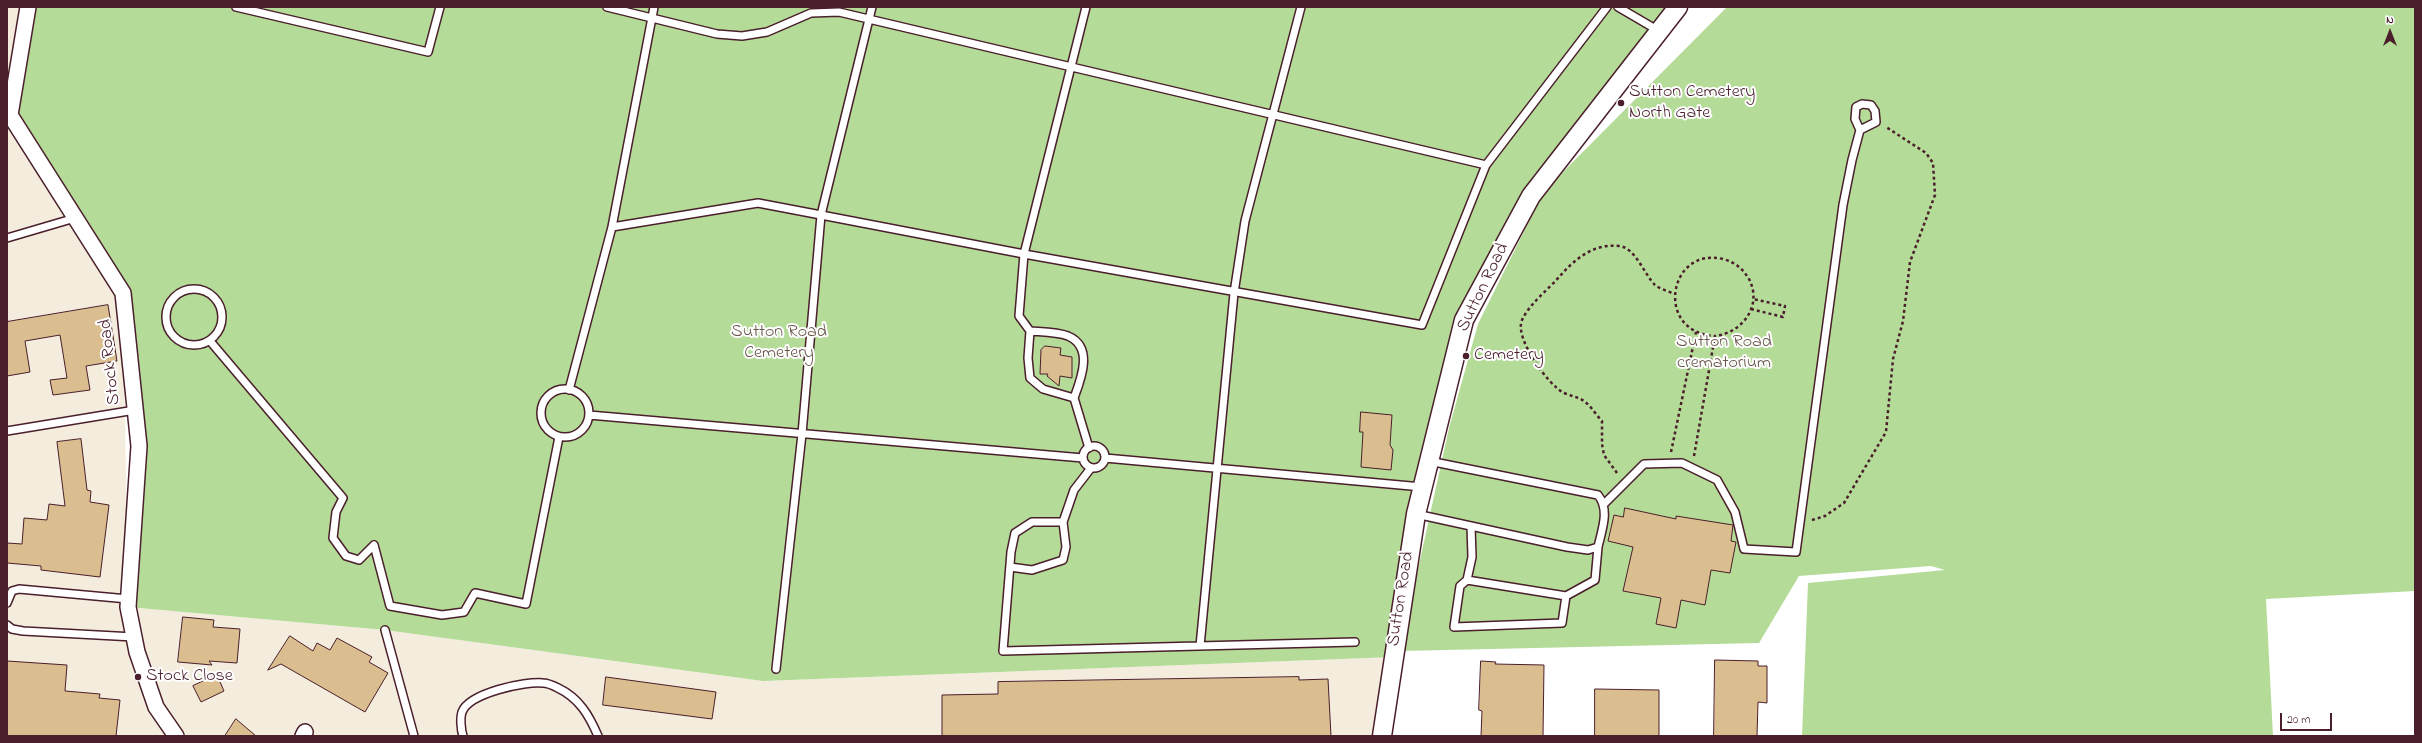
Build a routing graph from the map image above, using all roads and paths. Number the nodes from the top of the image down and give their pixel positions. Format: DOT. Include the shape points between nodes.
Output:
graph roads {
  1 [pos="28,7"];
  2 [pos="236,7"];
  3 [pos="440,7"];
  4 [pos="607,7"];
  5 [pos="654,7"];
  6 [pos="872,7"];
  7 [pos="1086,7"];
  8 [pos="1301,7"];
  9 [pos="1607,7"];
  10 [pos="1618,7"];
  11 [pos="1678,7"];
  12 [pos="652,18"];
  13 [pos="869,18"];
  14 [pos="1659,31"];
  15 [pos="1072,67"];
  16 [pos="1274,114"];
  17 [pos="9,116"];
  18 [pos="1876,122"];
  19 [pos="1860,130"];
  20 [pos="1486,165"];
  21 [pos="821,215"];
  22 [pos="76,218"];
  23 [pos="612,227"];
  24 [pos="7,238"];
  25 [pos="1024,254"];
  26 [pos="1234,293"];
  27 [pos="1674,294"];
  28 [pos="1753,299"];
  29 [pos="1751,309"];
  30 [pos="1030,331"];
  31 [pos="1696,332"];
  32 [pos="1715,336"];
  33 [pos="210,341"];
  34 [pos="569,390"];
  35 [pos="1074,398"];
  36 [pos="135,410"];
  37 [pos="589,415"];
  38 [pos="7,431"];
  39 [pos="802,434"];
  40 [pos="559,437"];
  41 [pos="1088,448"];
  42 [pos="1670,457"];
  43 [pos="1083,458"];
  44 [pos="1105,458"];
  45 [pos="1429,461"];
  46 [pos="1693,461"];
  47 [pos="1090,468"];
  48 [pos="1218,469"];
  49 [pos="1617,473"];
  50 [pos="1422,487"];
  51 [pos="1605,504"];
  52 [pos="1416,514"];
  53 [pos="1063,522"];
  54 [pos="1808,522"];
  55 [pos="1471,526"];
  56 [pos="1598,547"];
  57 [pos="1010,567"];
  58 [pos="1467,580"];
  59 [pos="1566,596"];
  60 [pos="128,599"];
  61 [pos="7,603"];
  62 [pos="7,625"];
  63 [pos="385,630"];
  64 [pos="134,637"];
  65 [pos="1355,642"];
  66 [pos="1200,646"];
  67 [pos="776,669"];
  68 [pos="176,736"];
  69 [pos="414,736"];
  70 [pos="463,736"];
  71 [pos="598,736"];
  72 [pos="1382,736"];
  1 -- 17 [label="street, Stock Road"];
  2 -- 3 [label="lane" via="428,52"];
  4 -- 12 [label="lane"];
  5 -- 12 [label="lane"];
  6 -- 13 [label="lane"];
  7 -- 15 [label="lane"];
  8 -- 16 [label="lane"];
  9 -- 20 [label="lane"];
  10 -- 14 [label="lane"];
  11 -- 14 [label="street, Sutton Road"];
  12 -- 13 [label="lane" via="716,34 742,36 766,32 811,12 839,12"];
  12 -- 23 [label="lane"];
  13 -- 15 [label="lane"];
  13 -- 21 [label="lane"];
  14 -- 45 [label="street, Sutton Road" via="1531,196 1464,320"];
  15 -- 16 [label="lane"];
  15 -- 25 [label="lane"];
  16 -- 20 [label="lane"];
  16 -- 26 [label="lane" via="1245,221"];
  17 -- 22 [label="street, Stock Road"];
  18 -- 19 [label="lane"];
  18 -- 19 [label="lane" via="1875,111 1871,105 1862,104 1856,107 1855,119"];
  18 -- 54 [label="path" via="1896,132 1926,153 1933,163 1935,195 1910,262 1903,321 1893,359 1886,432 1844,504 1825,516"];
  19 -- 51 [label="lane" via="1843,205 1796,552 1744,549 1735,512 1717,480 1682,463 1644,464"];
  20 -- 26 [label="lane" via="1422,325"];
  21 -- 23 [label="lane" via="758,203"];
  21 -- 25 [label="lane"];
  21 -- 39 [label="lane"];
  22 -- 24 [label="lane"];
  22 -- 36 [label="street, Stock Road" via="123,293"];
  23 -- 34 [label="lane"];
  25 -- 26 [label="lane"];
  25 -- 30 [label="lane" via="1019,316"];
  26 -- 48 [label="lane"];
  27 -- 28 [label="path" via="1678,282 1688,268 1697,261 1714,258 1731,262 1742,269 1750,282"];
  27 -- 31 [label="path" via="1678,314 1690,329"];
  27 -- 49 [label="path" via="1657,286 1646,275 1631,252 1620,246 1601,246 1585,253 1564,272 1528,309 1521,322 1524,340 1552,384 1564,393 1584,401 1602,421 1604,455"];
  28 -- 29 [label="path"];
  28 -- 29 [label="path" via="1785,306 1783,316"];
  29 -- 32 [label="path" via="1736,330"];
  30 -- 35 [label="lane" via="1030,378 1043,389"];
  30 -- 35 [label="lane" via="1068,336 1082,350 1083,375"];
  31 -- 32 [label="path"];
  31 -- 42 [label="path"];
  32 -- 46 [label="path"];
  33 -- 33 [label="lane" via="200,346 186,345 173,336 168,328 167,309 180,293 201,290 219,303 223,323 217,335"];
  33 -- 40 [label="lane" via="343,498 336,512 333,538 346,556 358,560 374,545 390,606 442,615 464,612 475,593 526,604"];
  34 -- 37 [label="lane" via="581,396 587,405"];
  34 -- 40 [label="lane" via="550,394 542,405 544,426"];
  35 -- 41 [label="lane"];
  36 -- 38 [label="lane"];
  36 -- 60 [label="street, Stock Road" via="139,446"];
  37 -- 39 [label="lane"];
  37 -- 40 [label="lane" via="586,426 579,433 567,438"];
  39 -- 43 [label="lane"];
  39 -- 67 [label="lane"];
  41 -- 43 [label="lane"];
  41 -- 44 [label="lane" via="1100,448"];
  43 -- 47 [label="lane"];
  44 -- 47 [label="lane" via="1102,465"];
  44 -- 48 [label="lane"];
  45 -- 50 [label="street, Sutton Road"];
  45 -- 51 [label="lane" via="1581,490 1598,495"];
  47 -- 53 [label="lane" via="1074,490"];
  48 -- 50 [label="lane"];
  48 -- 66 [label="lane"];
  50 -- 52 [label="street, Sutton Road"];
  51 -- 56 [label="lane"];
  52 -- 55 [label="lane"];
  52 -- 72 [label="street, Sutton Road"];
  53 -- 57 [label="lane" via="1032,522 1015,532"];
  53 -- 57 [label="lane" via="1066,547 1063,560 1032,570"];
  55 -- 56 [label="lane" via="1588,550"];
  55 -- 58 [label="lane" via="1472,557"];
  56 -- 59 [label="lane" via="1595,580"];
  57 -- 66 [label="lane" via="1003,651"];
  58 -- 59 [label="lane"];
  58 -- 59 [label="lane" via="1460,586 1454,627 1562,623"];
  60 -- 61 [label="lane" via="19,590 12,592"];
  60 -- 64 [label="street, Stock Road"];
  62 -- 64 [label="lane" via="23,631"];
  63 -- 69 [label="lane"];
  64 -- 68 [label="street, Stock Road" via="156,707"];
  65 -- 66 [label="lane"];
  70 -- 71 [label="lane" via="462,712 469,702 494,691 526,683 544,683 559,688 577,701 588,713"];
}
